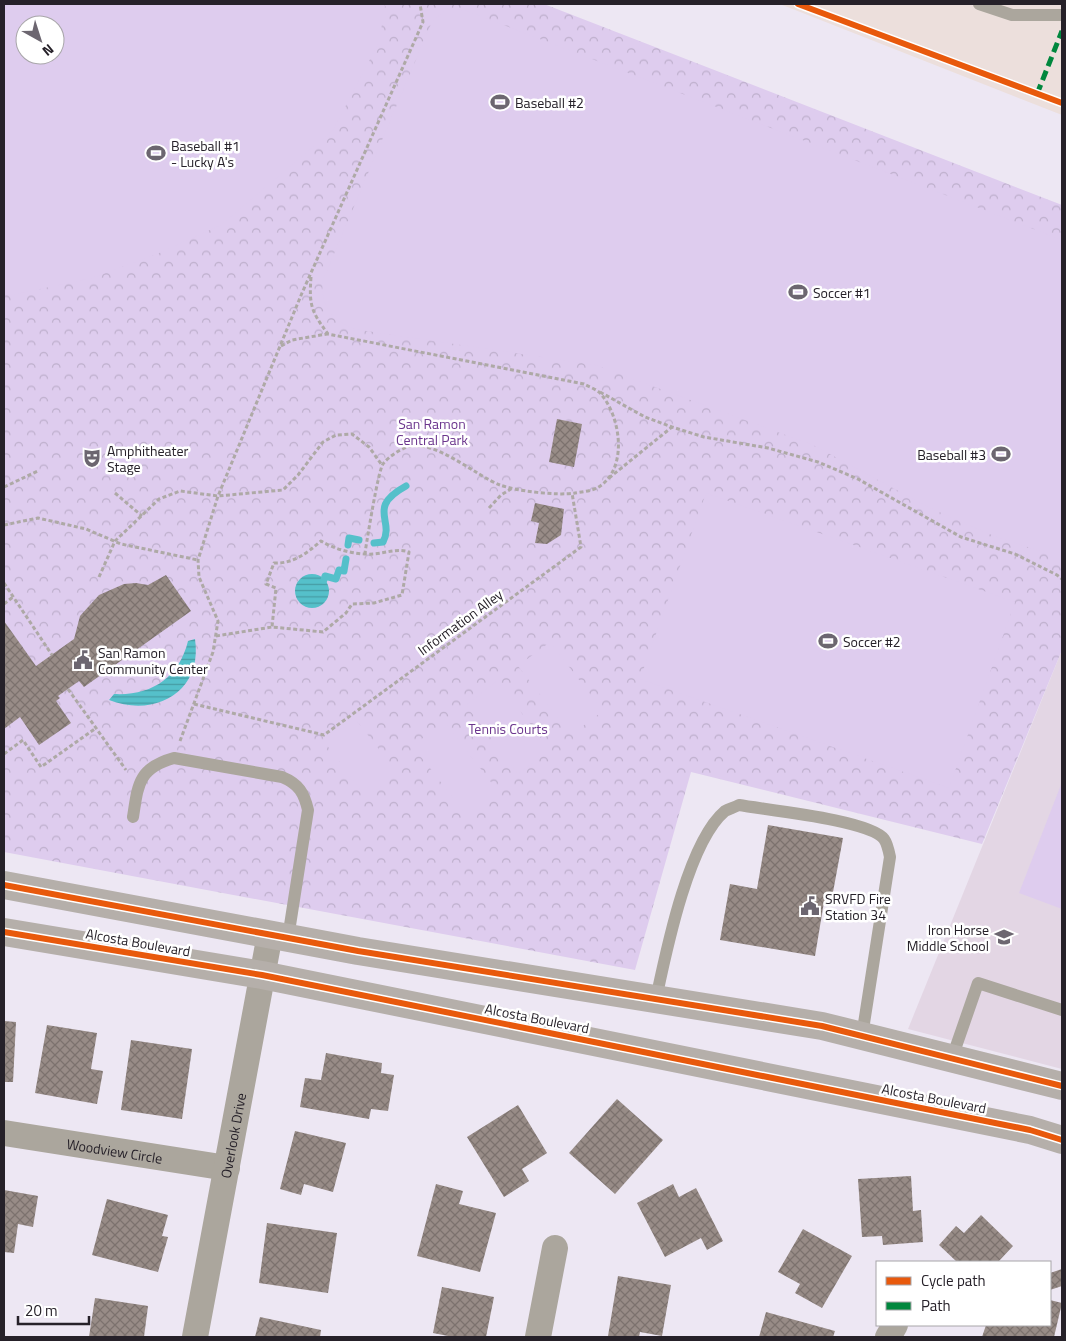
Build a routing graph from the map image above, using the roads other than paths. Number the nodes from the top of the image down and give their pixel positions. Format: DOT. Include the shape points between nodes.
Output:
graph roads {
  1 [pos="979,4"];
  2 [pos="1062,15"];
  3 [pos="133,817"];
  4 [pos="4,885"];
  5 [pos="4,932"];
  6 [pos="279,936"];
  7 [pos="262,975"];
  8 [pos="656,999"];
  9 [pos="1062,1010"];
  10 [pos="862,1036"];
  11 [pos="952,1058"];
  12 [pos="1062,1086"];
  13 [pos="4,1133"];
  14 [pos="1062,1140"];
  15 [pos="227,1168"];
  16 [pos="554,1248"];
  17 [pos="894,1326"];
  18 [pos="195,1337"];
  19 [pos="538,1337"];
  20 [pos="888,1337"];
  1 -- 2 [label="lane" via="1012,15"];
  3 -- 6 [label="lane" via="138,787 146,771 174,758 282,777 295,783 304,795 308,810 307,828"];
  4 -- 6 [label="main road"];
  5 -- 7 [label="main road, Alcosta Boulevard"];
  6 -- 7 [label="street, Overlook Drive"];
  6 -- 8 [label="main road"];
  7 -- 14 [label="main road, Alcosta Boulevard" via="1030,1130"];
  7 -- 15 [label="street, Overlook Drive"];
  8 -- 10 [label="main road" via="822,1026"];
  8 -- 10 [label="lane" via="680,899 706,836 726,811 739,805 850,823 870,829 884,839 890,857"];
  9 -- 11 [label="lane" via="978,983"];
  10 -- 11 [label="main road"];
  11 -- 12 [label="main road"];
  13 -- 15 [label="street, Woodview Circle"];
  15 -- 18 [label="street, Overlook Drive"];
  16 -- 19 [label="street"];
  17 -- 20 [label="street"];
}
